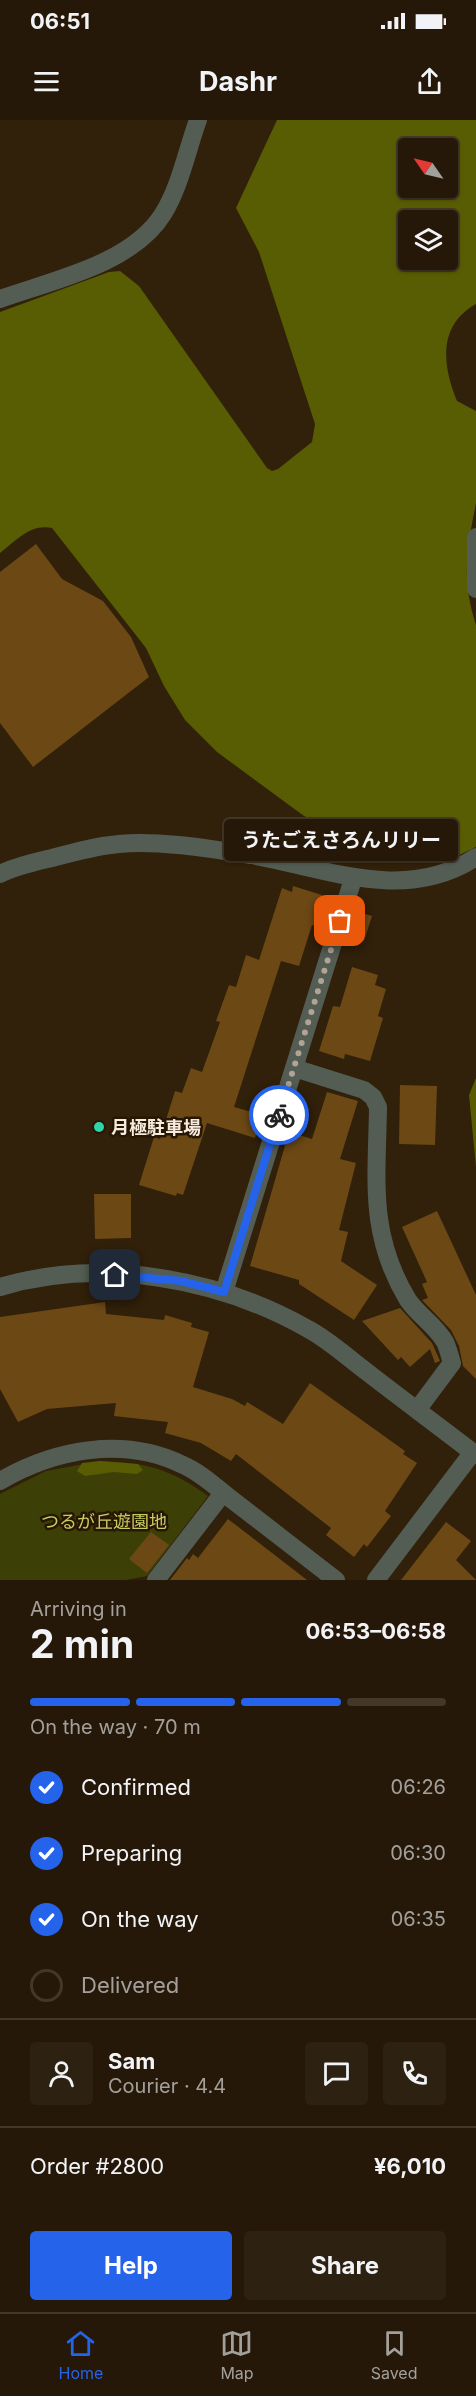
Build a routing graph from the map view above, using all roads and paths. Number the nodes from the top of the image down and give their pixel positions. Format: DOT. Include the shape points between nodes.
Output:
graph roads {
  1 [pos="198,120"];
  2 [pos="0,299"];
  3 [pos="476,537"];
  4 [pos="476,589"];
  5 [pos="476,857"];
  6 [pos="0,874"];
  7 [pos="353,879"];
  8 [pos="294,1068"];
  9 [pos="0,1287"];
  10 [pos="224,1292"];
  11 [pos="417,1410"];
  12 [pos="474,1453"];
  13 [pos="0,1481"];
  14 [pos="223,1493"];
  15 [pos="156,1580"];
  16 [pos="336,1580"];
  17 [pos="376,1580"];
  1 -- 2 [label="street" via="164,212 136,245 118,256"];
  3 -- 4 [label="street"];
  5 -- 7 [label="street" via="441,873 398,882"];
  6 -- 7 [label="street" via="94,848 148,843 251,855"];
  7 -- 8 [label="street"];
  8 -- 10 [label="street"];
  8 -- 11 [label="street" via="364,1090 378,1107 375,1200 381,1236 392,1271 410,1302 445,1341 452,1364"];
  9 -- 10 [label="street" via="48,1277 93,1274 181,1281"];
  10 -- 11 [label="street" via="311,1330"];
  11 -- 12 [label="street"];
  12 -- 17 [label="street"];
  13 -- 14 [label="street" via="42,1460 70,1452 128,1450 184,1465"];
  14 -- 15 [label="street"];
  14 -- 16 [label="street"];
}
